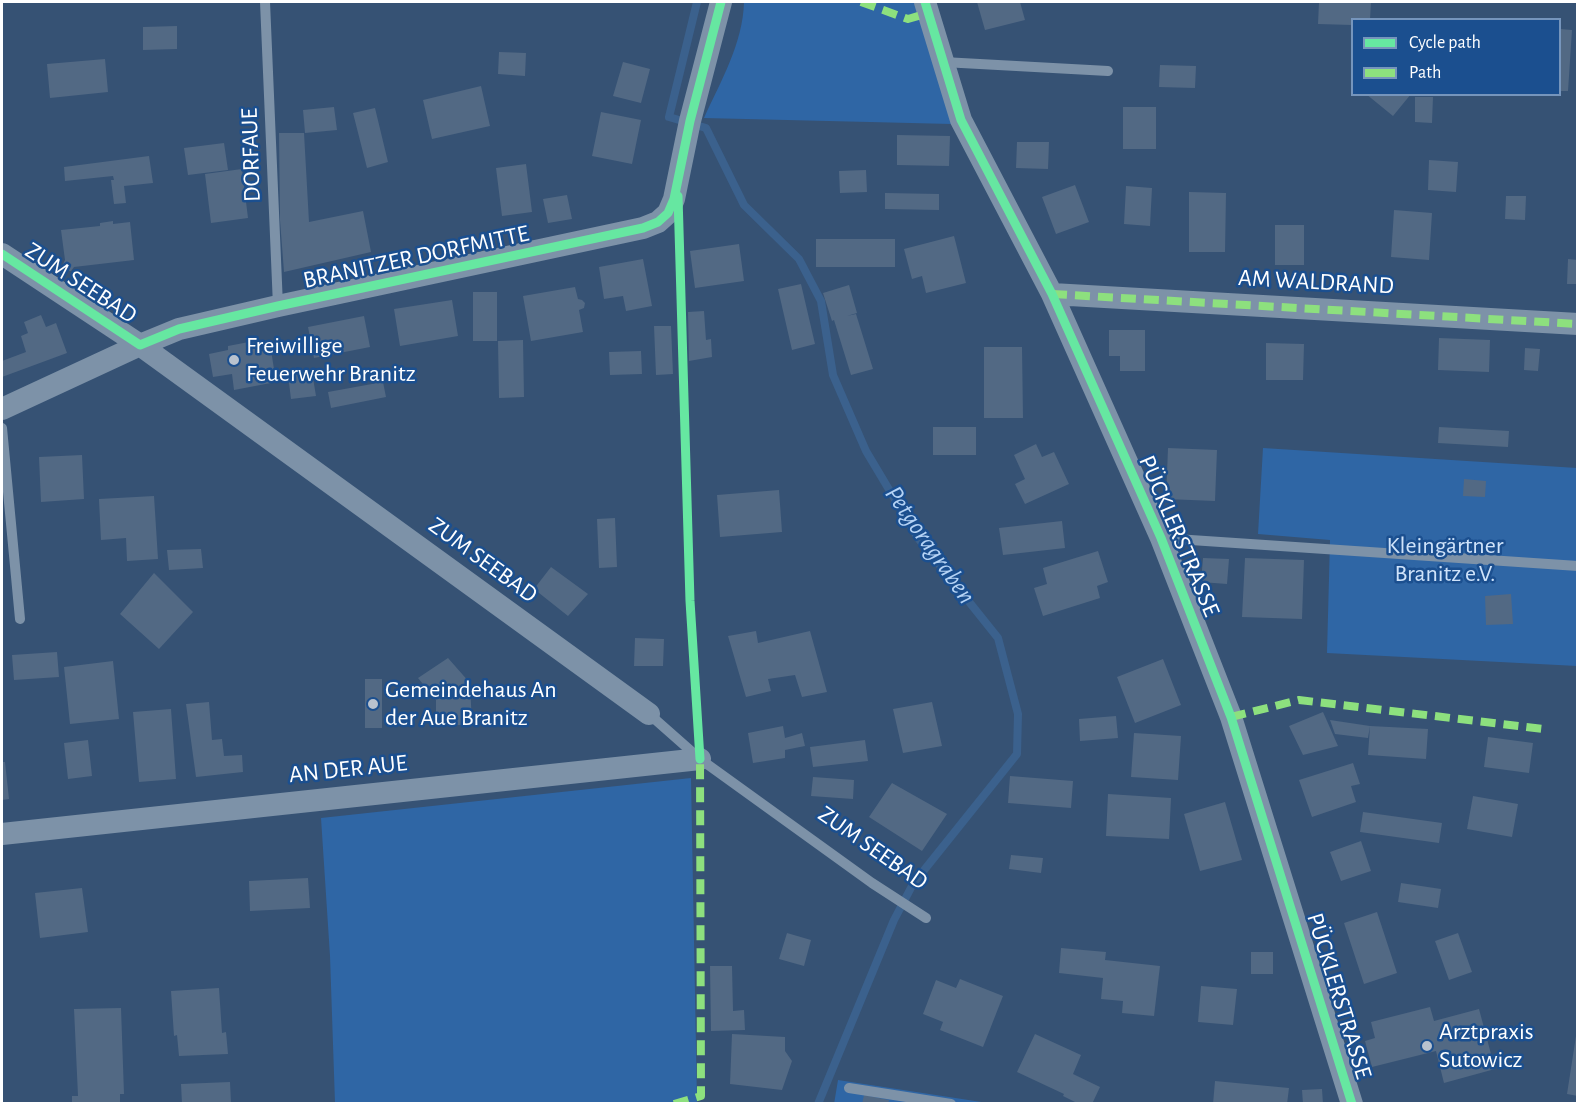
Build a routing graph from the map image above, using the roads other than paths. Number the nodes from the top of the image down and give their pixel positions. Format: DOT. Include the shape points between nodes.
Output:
graph roads {
  1 [pos="265,2"];
  2 [pos="721,2"];
  3 [pos="925,2"];
  4 [pos="943,62"];
  5 [pos="1108,71"];
  6 [pos="2,254"];
  7 [pos="1052,294"];
  8 [pos="278,306"];
  9 [pos="1578,324"];
  10 [pos="140,345"];
  11 [pos="2,409"];
  12 [pos="2,428"];
  13 [pos="1161,538"];
  14 [pos="1578,566"];
  15 [pos="20,619"];
  16 [pos="649,714"];
  17 [pos="700,759"];
  18 [pos="2,834"];
  19 [pos="926,918"];
  20 [pos="849,1088"];
  21 [pos="951,1104"];
  22 [pos="1352,1104"];
  1 -- 8 [label="lane, DORFAUE"];
  2 -- 8 [label="street, BRANITZER DORFMITTE" via="674,199 668,213 657,222"];
  3 -- 4 [label="street, PÜCKLERSTRASSE"];
  4 -- 5 [label="lane"];
  4 -- 7 [label="street, PÜCKLERSTRASSE" via="961,120"];
  6 -- 10 [label="street, ZUM SEEBAD"];
  7 -- 9 [label="street, AM WALDRAND"];
  7 -- 13 [label="street, PÜCKLERSTRASSE"];
  8 -- 10 [label="street, BRANITZER DORFMITTE" via="179,329"];
  10 -- 11 [label="street, BRANITZER DORFMITTE"];
  10 -- 16 [label="street, ZUM SEEBAD"];
  12 -- 15 [label="lane"];
  13 -- 14 [label="lane"];
  13 -- 22 [label="street, PÜCKLERSTRASSE" via="1243,750"];
  16 -- 17 [label="lane, ZUM SEEBAD"];
  17 -- 18 [label="street, AN DER AUE"];
  17 -- 19 [label="lane, ZUM SEEBAD"];
  20 -- 21 [label="lane"];
}
